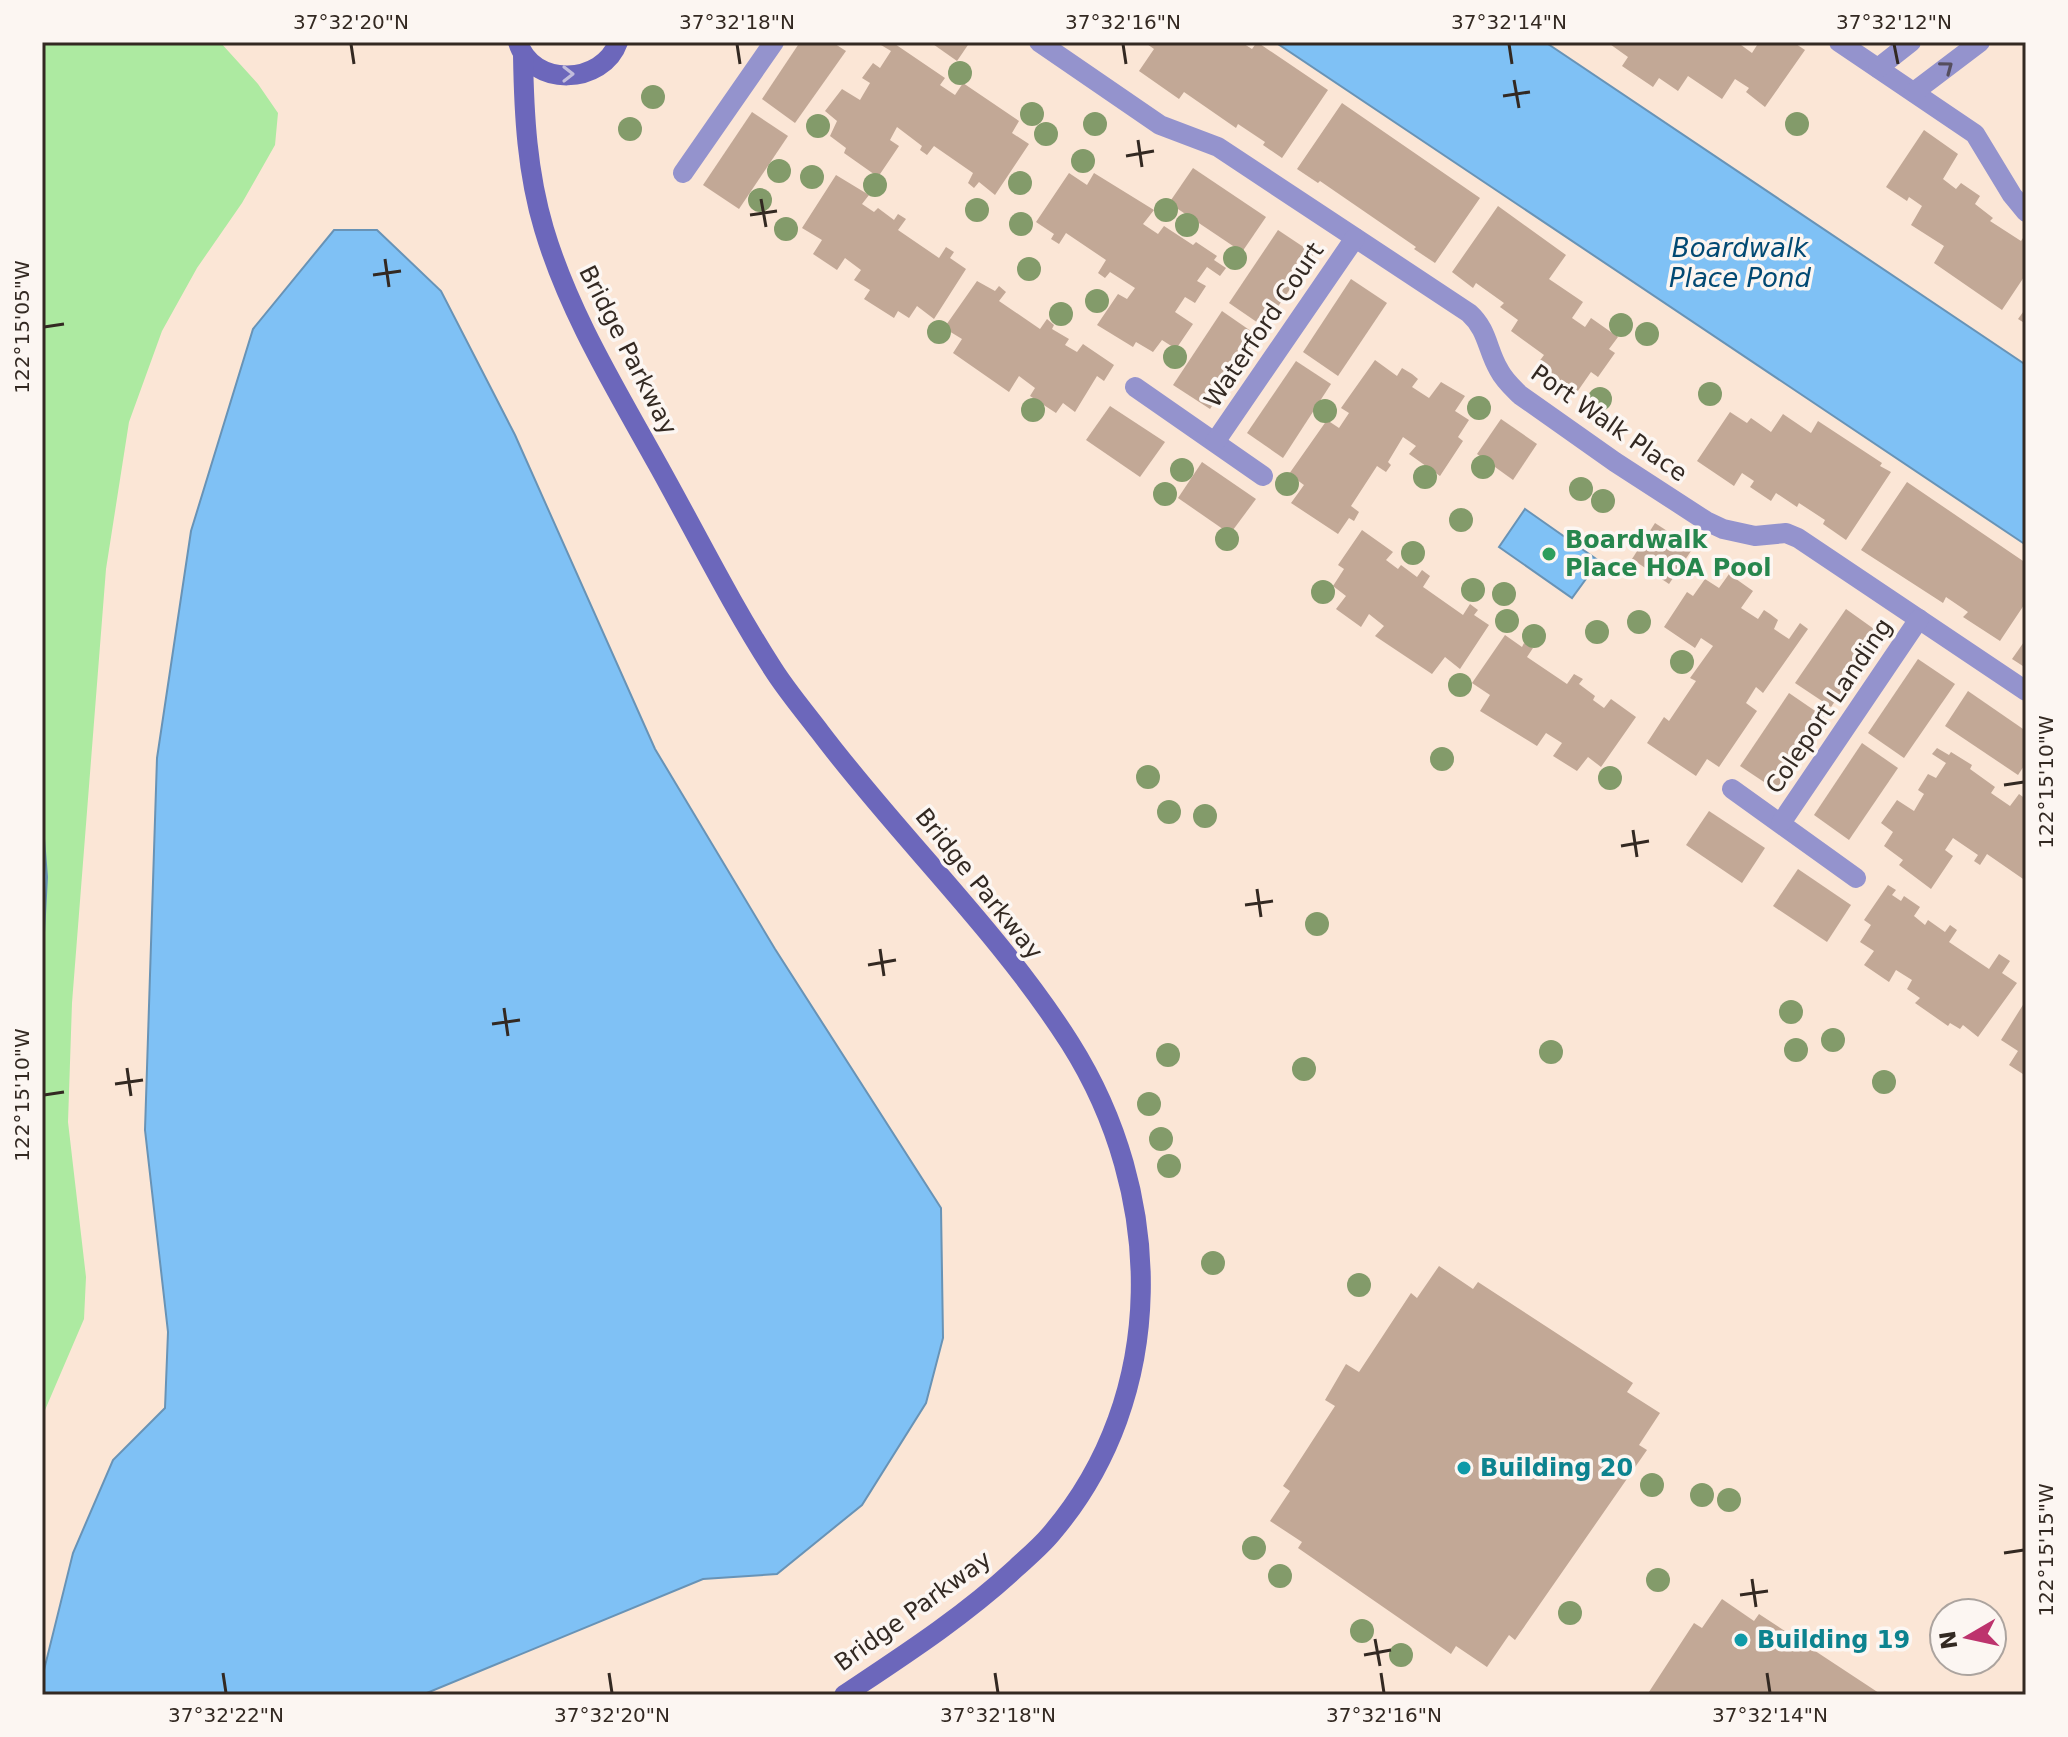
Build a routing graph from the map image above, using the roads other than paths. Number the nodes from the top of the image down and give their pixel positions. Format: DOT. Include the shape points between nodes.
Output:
graph roads {
  1 [pos="618,42"];
  2 [pos="774,42"];
  3 [pos="1039,42"];
  4 [pos="1839,42"];
  5 [pos="1911,42"];
  6 [pos="1980,42"];
  7 [pos="520,49"];
  8 [pos="1878,68"];
  9 [pos="1914,92"];
  10 [pos="683,173"];
  11 [pos="2026,212"];
  12 [pos="1355,238"];
  13 [pos="1135,387"];
  14 [pos="1215,442"];
  15 [pos="1263,476"];
  16 [pos="1919,619"];
  17 [pos="2026,691"];
  18 [pos="1732,789"];
  19 [pos="1781,823"];
  20 [pos="1856,878"];
  21 [pos="844,1695"];
  7 -- 1 [label="street, one-way" via="537,68 566,76 611,58"];
  2 -- 10 [label="street"];
  3 -- 12 [label="street, Port Walk Place" via="1160,125 1218,147"];
  4 -- 8 [label="street"];
  5 -- 8 [label="street"];
  9 -- 6 [label="street, one-way"];
  7 -- 21 [label="street, Bridge Parkway" via="534,193 556,264 608,374 774,670 965,904 1072,1047 1119,1144 1129,1181 1142,1302 1127,1394 1100,1459 1050,1536 986,1596"];
  8 -- 9 [label="street"];
  9 -- 11 [label="street" via="1975,134"];
  12 -- 14 [label="street, Waterford Court"];
  12 -- 16 [label="street, Port Walk Place" via="1469,313 1480,323 1506,382 1615,462 1723,529 1798,538"];
  13 -- 14 [label="street, Waterford Court"];
  14 -- 15 [label="street, Waterford Court"];
  16 -- 17 [label="street, Port Walk Place"];
  16 -- 19 [label="street, Coleport Landing"];
  18 -- 19 [label="street, Coleport Landing"];
  19 -- 20 [label="street, Coleport Landing"];
}
